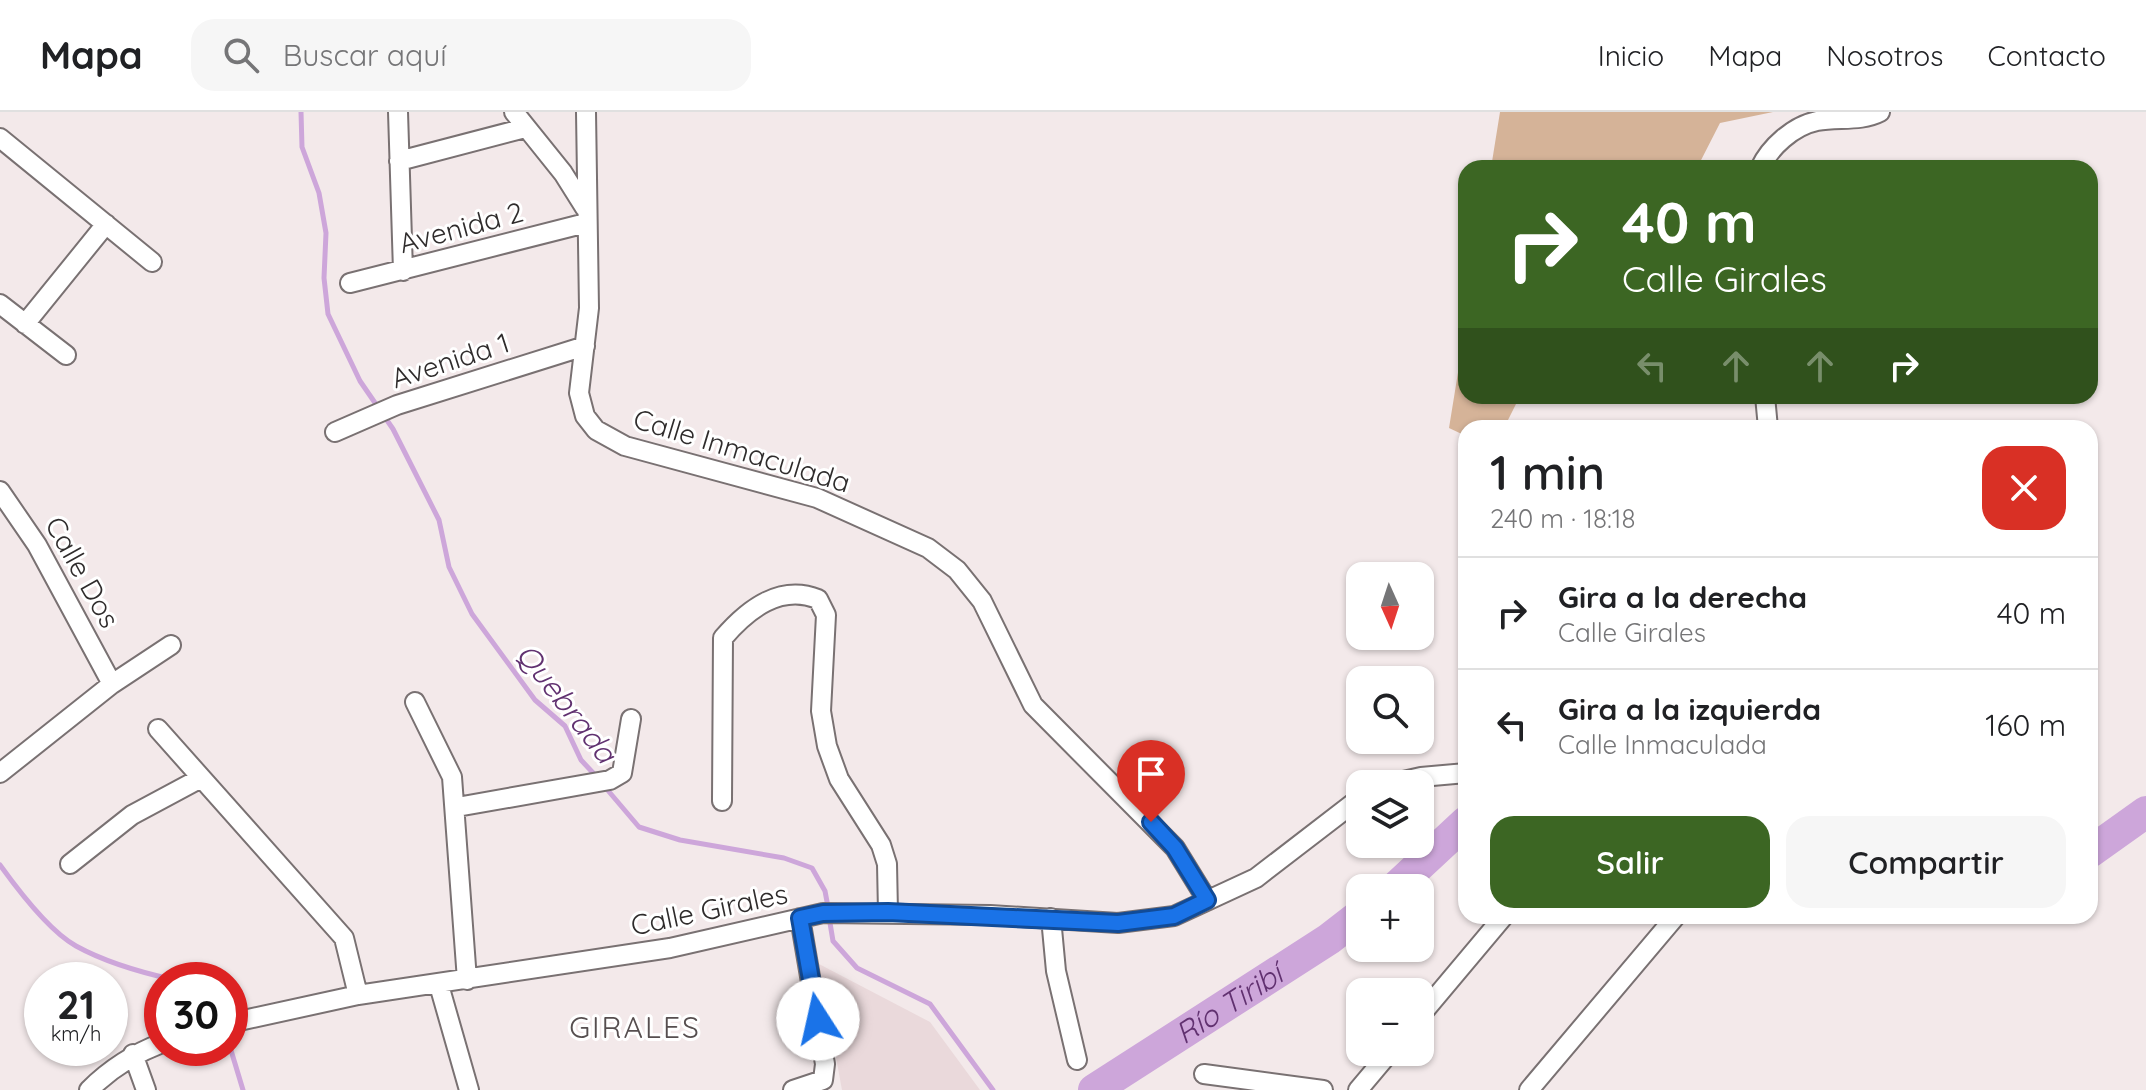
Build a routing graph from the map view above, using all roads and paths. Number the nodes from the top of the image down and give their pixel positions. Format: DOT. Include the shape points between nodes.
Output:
graph roads {
  1 [pos="398,112"];
  2 [pos="514,112"];
  3 [pos="586,112"];
  4 [pos="1880,112"];
  5 [pos="525,128"];
  6 [pos="0,138"];
  7 [pos="1764,160"];
  8 [pos="399,161"];
  9 [pos="585,216"];
  10 [pos="106,224"];
  11 [pos="152,262"];
  12 [pos="403,271"];
  13 [pos="350,283"];
  14 [pos="0,304"];
  15 [pos="25,324"];
  16 [pos="585,346"];
  17 [pos="66,355"];
  18 [pos="335,432"];
  19 [pos="0,491"];
  20 [pos="171,645"];
  21 [pos="112,684"];
  22 [pos="415,702"];
  23 [pos="631,719"];
  24 [pos="158,729"];
  25 [pos="0,773"];
  26 [pos="1458,774"];
  27 [pos="1434,776"];
  28 [pos="201,778"];
  29 [pos="722,801"];
  30 [pos="457,807"];
  31 [pos="1346,809"];
  32 [pos="70,864"];
  33 [pos="1207,900"];
  34 [pos="888,912"];
  35 [pos="800,918"];
  36 [pos="1051,918"];
  37 [pos="1497,924"];
  38 [pos="1669,924"];
  39 [pos="467,980"];
  40 [pos="439,985"];
  41 [pos="358,995"];
  42 [pos="1434,999"];
  43 [pos="248,1019"];
  44 [pos="144,1050"];
  45 [pos="133,1054"];
  46 [pos="1077,1060"];
  47 [pos="1378,1066"];
  48 [pos="1204,1074"];
  49 [pos="89,1090"];
  50 [pos="146,1090"];
  51 [pos="469,1090"];
  52 [pos="793,1090"];
  53 [pos="1323,1090"];
  54 [pos="1358,1090"];
  55 [pos="1529,1090"];
  1 -- 8 [label="street"];
  2 -- 5 [label="street"];
  3 -- 9 [label="street, Calle Inmaculada"];
  4 -- 7 [label="street" via="1814,122 1769,148"];
  5 -- 8 [label="street"];
  5 -- 9 [label="street" via="563,173"];
  6 -- 10 [label="street"];
  8 -- 12 [label="street"];
  9 -- 12 [label="street, Avenida 2"];
  9 -- 16 [label="street, Calle Inmaculada"];
  10 -- 11 [label="street"];
  10 -- 15 [label="street"];
  12 -- 13 [label="street, Avenida 2"];
  14 -- 15 [label="street"];
  15 -- 17 [label="street"];
  16 -- 18 [label="street, Avenida 1" via="397,405"];
  16 -- 33 [label="street, Calle Inmaculada" via="579,393 585,416 596,430 625,446 817,498 928,548 957,570 982,601 1033,705 1175,848"];
  19 -- 21 [label="street, Calle Dos" via="37,545"];
  20 -- 21 [label="street"];
  21 -- 25 [label="street"];
  22 -- 30 [label="street" via="452,777"];
  23 -- 30 [label="street" via="625,765 610,780"];
  24 -- 28 [label="street"];
  26 -- 27 [label="street"];
  28 -- 32 [label="street" via="132,815"];
  28 -- 41 [label="street" via="344,938"];
  29 -- 34 [label="street" via="723,638 736,622 785,592 802,592 818,599 826,615 821,711 827,746 839,779 881,845"];
  30 -- 39 [label="street"];
  31 -- 33 [label="street, Calle Girales" via="1256,878"];
  33 -- 36 [label="street, Calle Girales" via="1174,916 1118,923"];
  34 -- 35 [label="street, Calle Girales"];
  34 -- 36 [label="street, Calle Girales"];
  35 -- 39 [label="street, Calle Girales" via="670,948"];
  35 -- 52 [label="street" via="825,1064 823,1080"];
  36 -- 46 [label="street" via="1056,971"];
  37 -- 42 [label="street"];
  38 -- 55 [label="street"];
  39 -- 40 [label="street, Calle Girales"];
  40 -- 41 [label="street, Calle Girales"];
  40 -- 51 [label="street"];
  41 -- 43 [label="street, Calle Girales"];
  44 -- 45 [label="street"];
  45 -- 49 [label="street"];
  45 -- 50 [label="street"];
  47 -- 54 [label="street"];
  48 -- 53 [label="street"];
}
